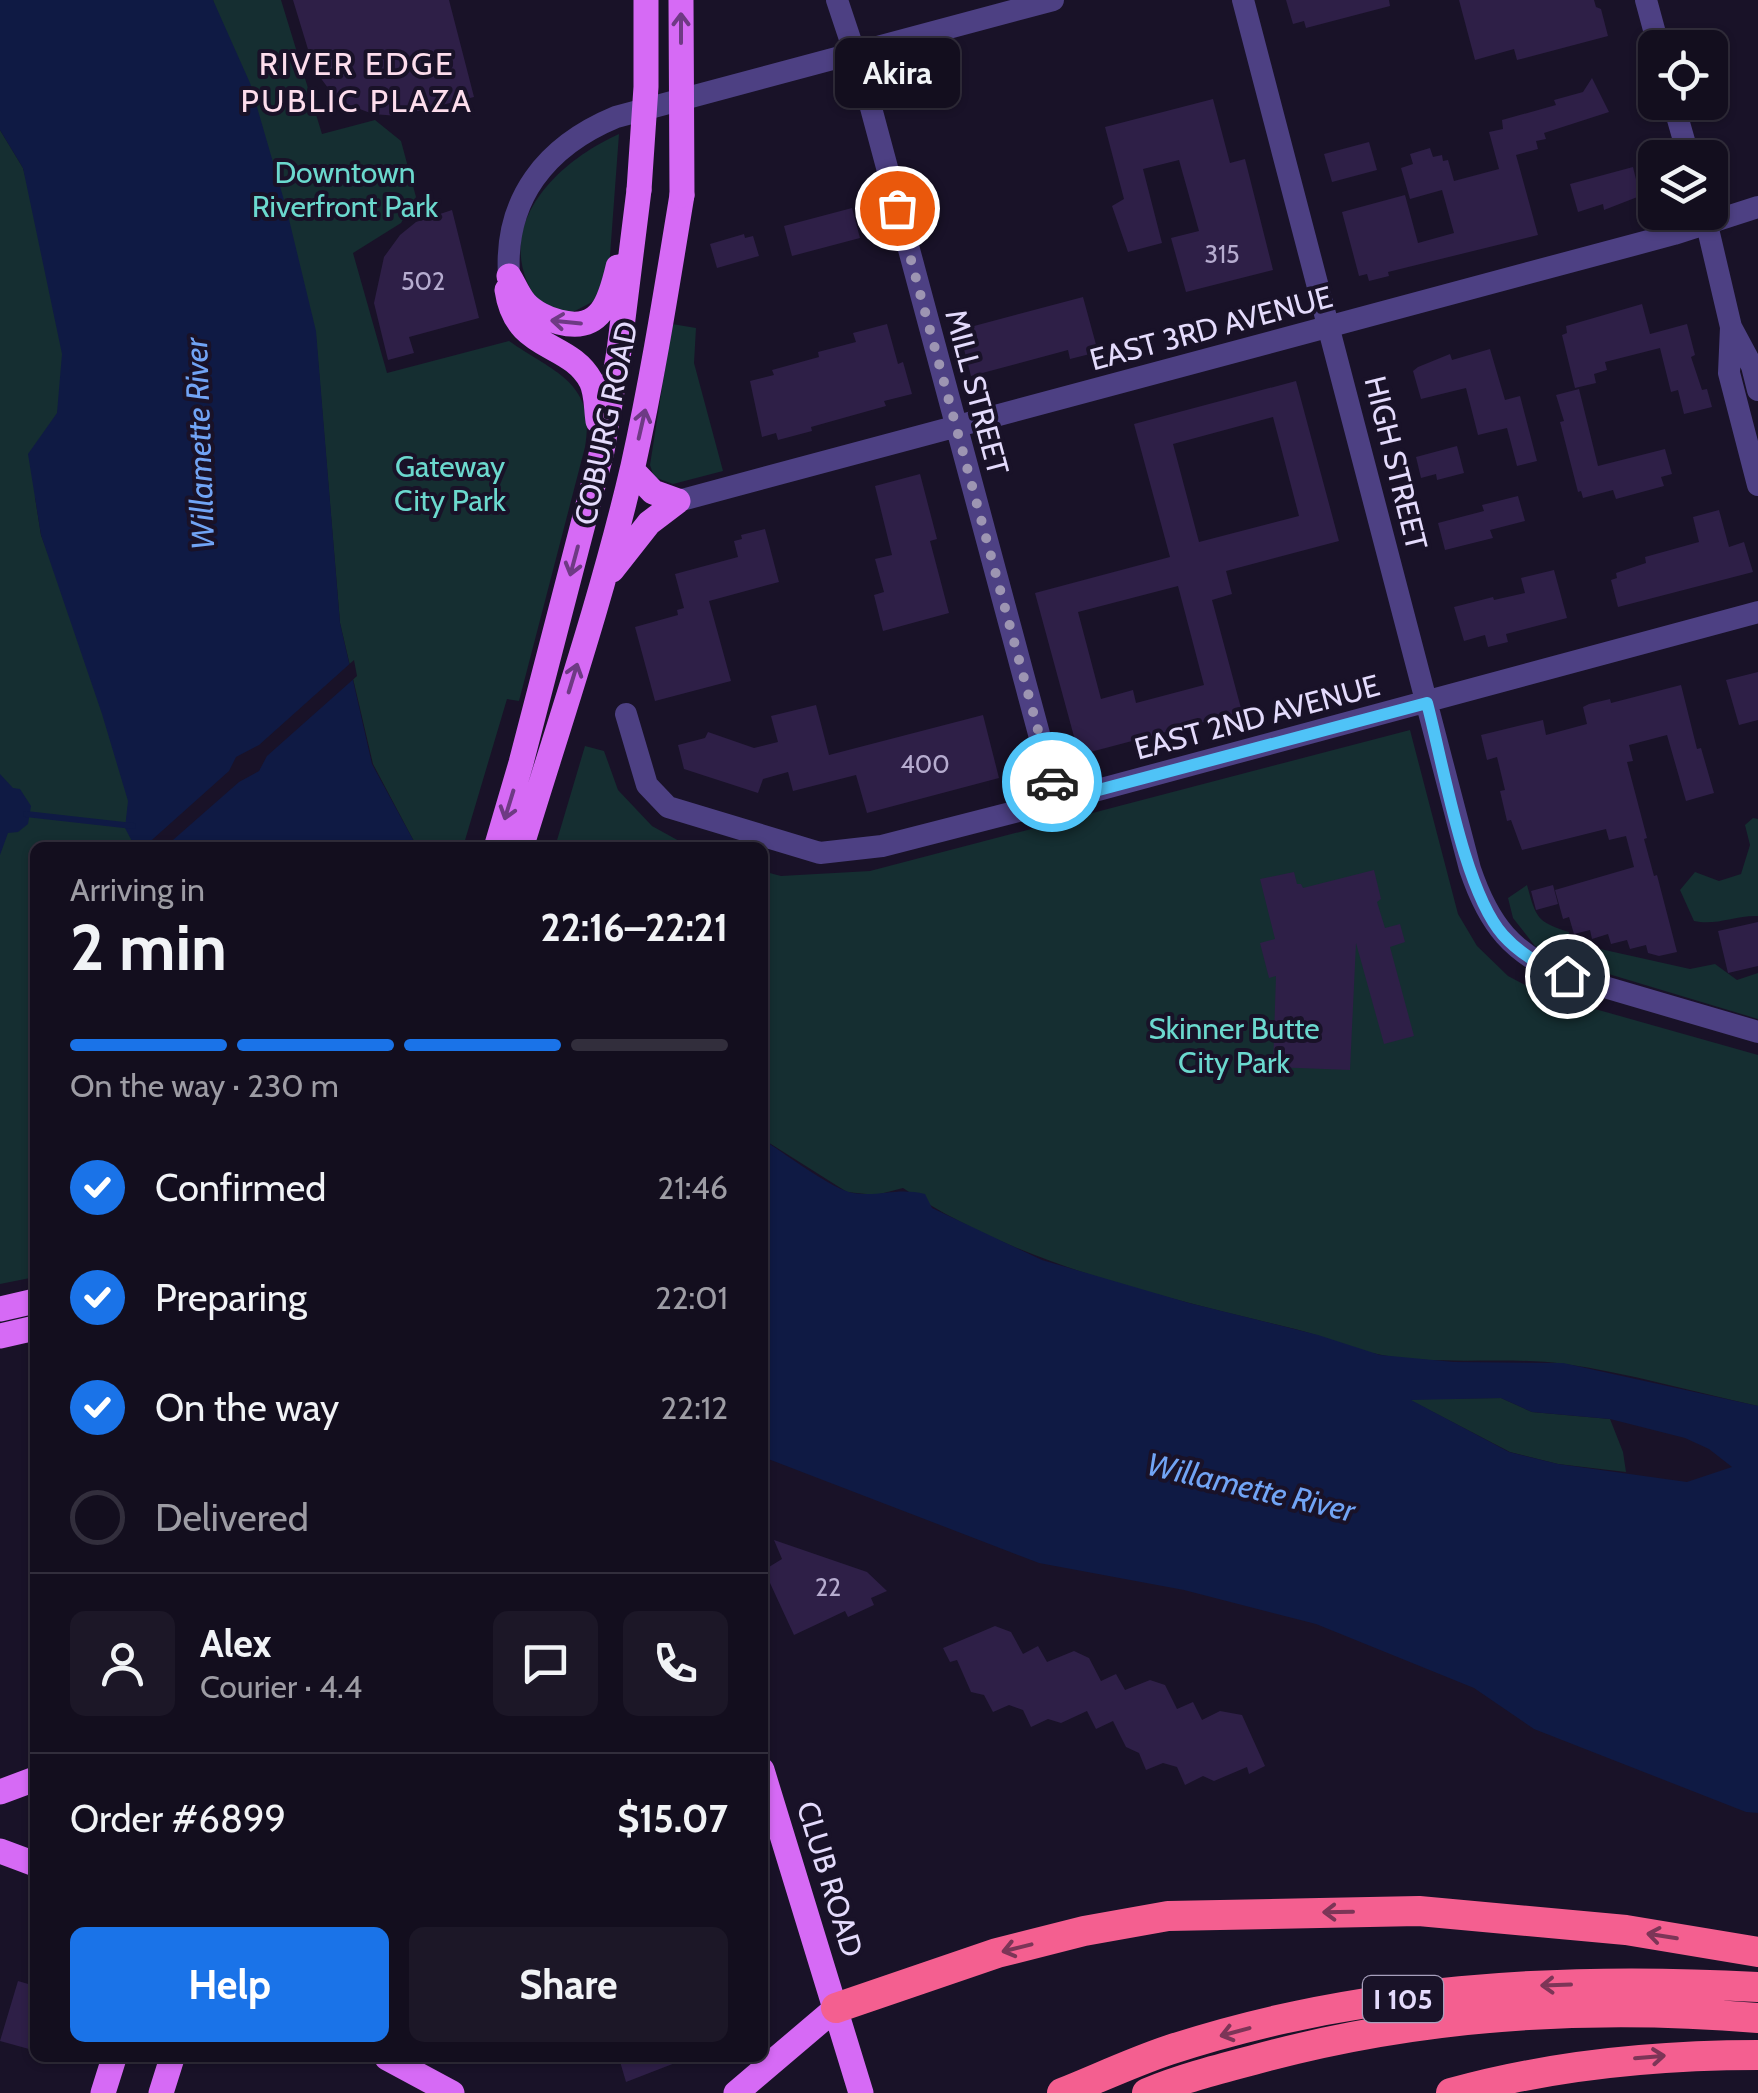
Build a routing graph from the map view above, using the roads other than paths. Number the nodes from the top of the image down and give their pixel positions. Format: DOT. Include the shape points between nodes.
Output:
graph roads {
  1 [pos="646,0"];
  2 [pos="680,0"];
  3 [pos="837,0"];
  4 [pos="1053,0"];
  5 [pos="1243,0"];
  6 [pos="1646,0"];
  7 [pos="1654,30"];
  8 [pos="856,55"];
  9 [pos="639,190"];
  10 [pos="1758,207"];
  11 [pos="1728,213"];
  12 [pos="1675,230"];
  13 [pos="1708,230"];
  14 [pos="509,276"];
  15 [pos="1731,326"];
  16 [pos="1330,327"];
  17 [pos="1758,390"];
  18 [pos="955,428"];
  19 [pos="602,451"];
  20 [pos="632,470"];
  21 [pos="1758,485"];
  22 [pos="678,502"];
  23 [pos="602,587"];
  24 [pos="1758,612"];
  25 [pos="1427,703"];
  26 [pos="626,714"];
  27 [pos="533,767"];
  28 [pos="1057,801"];
  29 [pos="499,842"];
  30 [pos="522,842"];
  31 [pos="1758,1032"];
  32 [pos="30,1302"];
  33 [pos="0,1309"];
  34 [pos="30,1329"];
  35 [pos="0,1336"];
  36 [pos="30,1781"];
  37 [pos="768,1789"];
  38 [pos="0,1792"];
  39 [pos="0,1851"];
  40 [pos="30,1862"];
  41 [pos="1758,1952"];
  42 [pos="1758,1987"];
  43 [pos="836,2008"];
  44 [pos="1758,2018"];
  45 [pos="1758,2055"];
  46 [pos="113,2062"];
  47 [pos="171,2062"];
  48 [pos="395,2062"];
  49 [pos="445,2088"];
  50 [pos="102,2093"];
  51 [pos="160,2093"];
  52 [pos="465,2093"];
  53 [pos="736,2093"];
  54 [pos="861,2093"];
  55 [pos="1062,2093"];
  56 [pos="1147,2093"];
  57 [pos="1451,2093"];
  1 -- 9 [label="main road, COBURG ROAD, bridge"];
  20 -- 2 [label="main road, COBURG ROAD, one-way, bridge" via="682,196"];
  3 -- 8 [label="street, MILL STREET"];
  4 -- 8 [label="street"];
  5 -- 16 [label="street, HIGH STREET"];
  6 -- 7 [label="street"];
  8 -- 14 [label="street" via="616,117 585,131 522,197 508,235"];
  8 -- 18 [label="street, MILL STREET"];
  9 -- 14 [label="main road, one-way" via="612,294 598,316 571,325 548,320 526,304"];
  9 -- 19 [label="main road, COBURG ROAD"];
  10 -- 11 [label="street, EAST 3RD AVENUE"];
  12 -- 16 [label="street, EAST 3RD AVENUE"];
  13 -- 15 [label="street"];
  14 -- 19 [label="main road" via="506,292 522,328 589,378"];
  15 -- 17 [label="street"];
  15 -- 21 [label="street" via="1729,373"];
  16 -- 18 [label="street, EAST 3RD AVENUE"];
  16 -- 25 [label="street, HIGH STREET"];
  18 -- 22 [label="street, EAST 3RD AVENUE"];
  18 -- 28 [label="street, MILL STREET"];
  19 -- 27 [label="main road, COBURG ROAD, one-way"];
  20 -- 22 [label="main road" via="654,492"];
  20 -- 23 [label="main road, COBURG ROAD"];
  22 -- 23 [label="main road" via="630,544"];
  27 -- 23 [label="main road, COBURG ROAD, one-way"];
  24 -- 25 [label="street, EAST 2ND AVENUE"];
  25 -- 28 [label="street, EAST 2ND AVENUE"];
  25 -- 31 [label="street, HIGH STREET" via="1470,869 1503,935 1539,965 1567,976"];
  26 -- 28 [label="street, EAST 2ND AVENUE" via="647,785 668,808 820,854 882,846"];
  27 -- 29 [label="main road, COBURG ROAD, one-way"];
  27 -- 30 [label="main road, COBURG ROAD"];
  32 -- 33 [label="main road"];
  34 -- 35 [label="main road"];
  36 -- 38 [label="main road"];
  37 -- 43 [label="main road, CLUB ROAD"];
  39 -- 40 [label="main road"];
  41 -- 43 [label="highway, one-way" via="1626,1930 1419,1910 1168,1916 997,1953"];
  42 -- 55 [label="highway, I 105, one-way" via="1482,1987 1310,2012 1168,2050"];
  43 -- 53 [label="main road"];
  43 -- 54 [label="main road, CLUB ROAD"];
  44 -- 56 [label="highway, I 105" via="1676,2011 1487,2017 1325,2040"];
  57 -- 45 [label="highway, one-way" via="1586,2064 1680,2054"];
  46 -- 50 [label="main road"];
  47 -- 51 [label="main road"];
  48 -- 49 [label="main road"];
  49 -- 52 [label="main road"];
}
